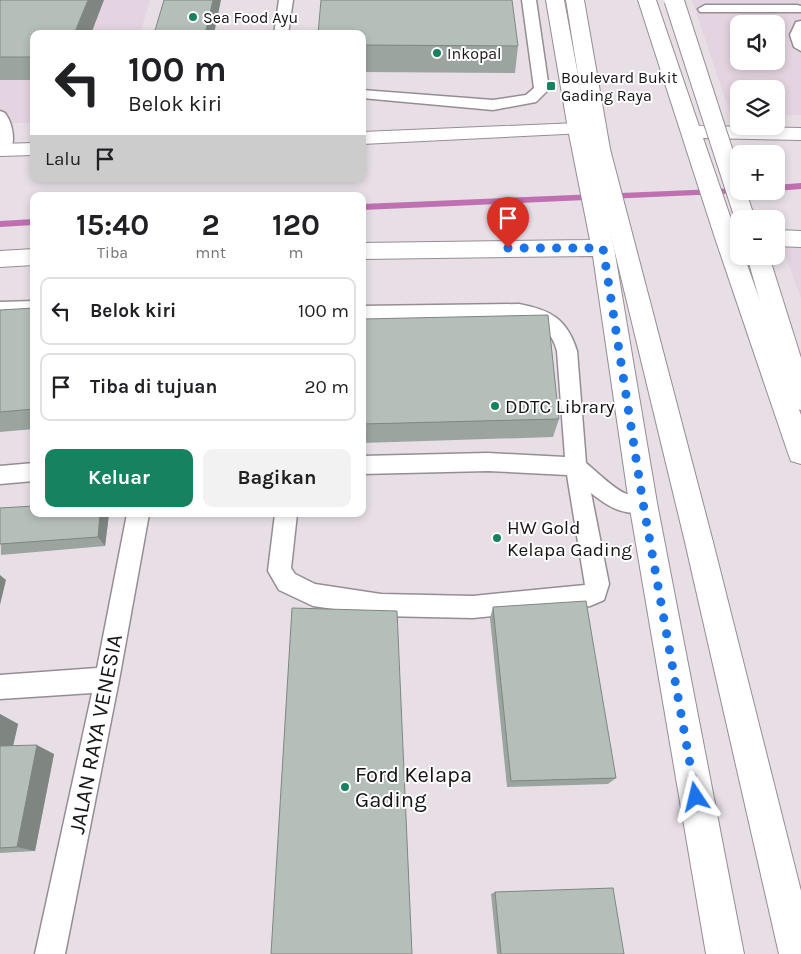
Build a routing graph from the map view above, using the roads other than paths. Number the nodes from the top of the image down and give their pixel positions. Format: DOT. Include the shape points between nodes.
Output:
graph roads {
  1 [pos="286,0"];
  2 [pos="529,0"];
  3 [pos="555,0"];
  4 [pos="575,0"];
  5 [pos="647,0"];
  6 [pos="674,0"];
  7 [pos="706,9"];
  8 [pos="797,9"];
  9 [pos="801,25"];
  10 [pos="282,30"];
  11 [pos="801,47"];
  12 [pos="366,94"];
  13 [pos="0,116"];
  14 [pos="578,129"];
  15 [pos="801,134"];
  16 [pos="366,138"];
  17 [pos="694,139"];
  18 [pos="30,149"];
  19 [pos="2,150"];
  20 [pos="742,210"];
  21 [pos="730,234"];
  22 [pos="785,238"];
  23 [pos="801,239"];
  24 [pos="602,242"];
  25 [pos="366,251"];
  26 [pos="30,257"];
  27 [pos="0,259"];
  28 [pos="741,265"];
  29 [pos="761,265"];
  30 [pos="765,265"];
  31 [pos="30,308"];
  32 [pos="0,309"];
  33 [pos="366,313"];
  34 [pos="801,364"];
  35 [pos="801,400"];
  36 [pos="801,453"];
  37 [pos="366,465"];
  38 [pos="576,467"];
  39 [pos="30,472"];
  40 [pos="0,474"];
  41 [pos="643,503"];
  42 [pos="137,517"];
  43 [pos="286,517"];
  44 [pos="107,680"];
  45 [pos="0,687"];
  46 [pos="50,954"];
  47 [pos="725,954"];
  48 [pos="798,954"];
  1 -- 10 [label="lane"];
  2 -- 12 [label="lane" via="542,89 531,99 493,105"];
  3 -- 14 [label="main road"];
  4 -- 48 [label="main road" via="600,149"];
  5 -- 17 [label="main road"];
  6 -- 20 [label="main road, bridge"];
  7 -- 8 [label="lane"];
  9 -- 11 [label="lane" via="797,35"];
  13 -- 19 [label="lane" via="5,129"];
  14 -- 16 [label="main road"];
  14 -- 24 [label="main road"];
  15 -- 17 [label="main road"];
  17 -- 21 [label="main road" via="718,211"];
  18 -- 19 [label="main road"];
  22 -- 23 [label="main road"];
  24 -- 25 [label="main road"];
  24 -- 41 [label="main road"];
  26 -- 27 [label="main road"];
  28 -- 36 [label="main road"];
  29 -- 35 [label="main road"];
  30 -- 34 [label="lane"];
  31 -- 32 [label="lane"];
  33 -- 38 [label="lane" via="519,311 538,314 563,336 567,351"];
  37 -- 38 [label="lane" via="488,462"];
  38 -- 41 [label="lane" via="625,504"];
  38 -- 43 [label="lane" via="597,584 596,592 590,595 473,607 381,605 313,595 287,582 279,571"];
  39 -- 40 [label="lane"];
  41 -- 47 [label="main road"];
  42 -- 44 [label="lane, JALAN RAYA VENESIA"];
  44 -- 45 [label="lane"];
  44 -- 46 [label="lane, JALAN RAYA VENESIA"];
}
